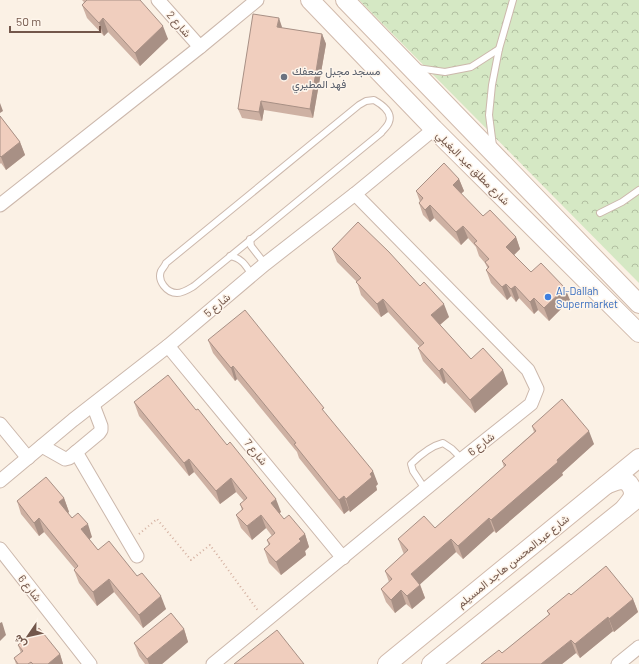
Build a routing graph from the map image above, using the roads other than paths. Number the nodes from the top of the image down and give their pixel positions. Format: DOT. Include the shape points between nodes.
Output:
graph roads {
  1 [pos="158,0"];
  2 [pos="257,0"];
  3 [pos="310,0"];
  4 [pos="345,0"];
  5 [pos="513,0"];
  6 [pos="200,47"];
  7 [pos="499,49"];
  8 [pos="411,67"];
  9 [pos="434,130"];
  10 [pos="494,153"];
  11 [pos="639,190"];
  12 [pos="355,194"];
  13 [pos="0,205"];
  14 [pos="600,213"];
  15 [pos="250,239"];
  16 [pos="230,256"];
  17 [pos="265,264"];
  18 [pos="252,275"];
  19 [pos="639,304"];
  20 [pos="639,333"];
  21 [pos="168,346"];
  22 [pos="93,405"];
  23 [pos="0,424"];
  24 [pos="42,446"];
  25 [pos="76,452"];
  26 [pos="28,458"];
  27 [pos="639,458"];
  28 [pos="462,459"];
  29 [pos="0,481"];
  30 [pos="606,485"];
  31 [pos="426,489"];
  32 [pos="639,497"];
  33 [pos="622,511"];
  34 [pos="0,549"];
  35 [pos="137,556"];
  36 [pos="343,558"];
  37 [pos="639,647"];
  38 [pos="90,664"];
  39 [pos="213,664"];
  40 [pos="387,664"];
  41 [pos="431,664"];
  42 [pos="618,664"];
  1 -- 6 [label="street, شارع 2"];
  2 -- 6 [label="street"];
  3 -- 9 [label="street, شارع مطلق عيد البغيلي"];
  4 -- 8 [label="street"];
  5 -- 7 [label="lane"];
  6 -- 13 [label="street"];
  7 -- 8 [label="lane" via="471,68 445,72"];
  7 -- 10 [label="lane" via="489,115"];
  8 -- 10 [label="street"];
  9 -- 12 [label="street, شارع 5"];
  9 -- 20 [label="street, شارع مطلق عيد البغيلي"];
  10 -- 19 [label="street"];
  11 -- 14 [label="lane"];
  12 -- 17 [label="street, شارع 5"];
  12 -- 28 [label="street, شارع 6" via="528,370 536,389 531,404"];
  15 -- 16 [label="lane"];
  15 -- 16 [label="lane" via="381,133 389,122 389,114 382,105 374,100 359,105 166,263 160,272 161,281 167,290 176,294 182,292 194,286"];
  15 -- 17 [label="lane"];
  16 -- 18 [label="lane" via="243,262"];
  17 -- 18 [label="street, شارع 5"];
  18 -- 21 [label="street, شارع 5"];
  21 -- 22 [label="street, شارع 5"];
  21 -- 36 [label="street, شارع 7"];
  22 -- 24 [label="street, شارع 5"];
  22 -- 25 [label="street" via="102,430"];
  23 -- 26 [label="street"];
  24 -- 25 [label="street" via="65,459"];
  24 -- 26 [label="street, شارع 5"];
  25 -- 35 [label="street"];
  26 -- 29 [label="street, شارع 5"];
  27 -- 30 [label="street, شارع عبدالمحسن هاجد المسيلم"];
  28 -- 31 [label="street, شارع 6"];
  28 -- 31 [label="lane" via="443,443 436,445 411,464"];
  30 -- 33 [label="street" via="621,480 630,485 633,496"];
  30 -- 40 [label="street, شارع عبدالمحسن هاجد المسيلم"];
  31 -- 36 [label="street, شارع 6"];
  32 -- 33 [label="street"];
  33 -- 41 [label="street"];
  34 -- 38 [label="street, شارع 6"];
  36 -- 39 [label="street, شارع 6"];
  37 -- 42 [label="street"];
}
